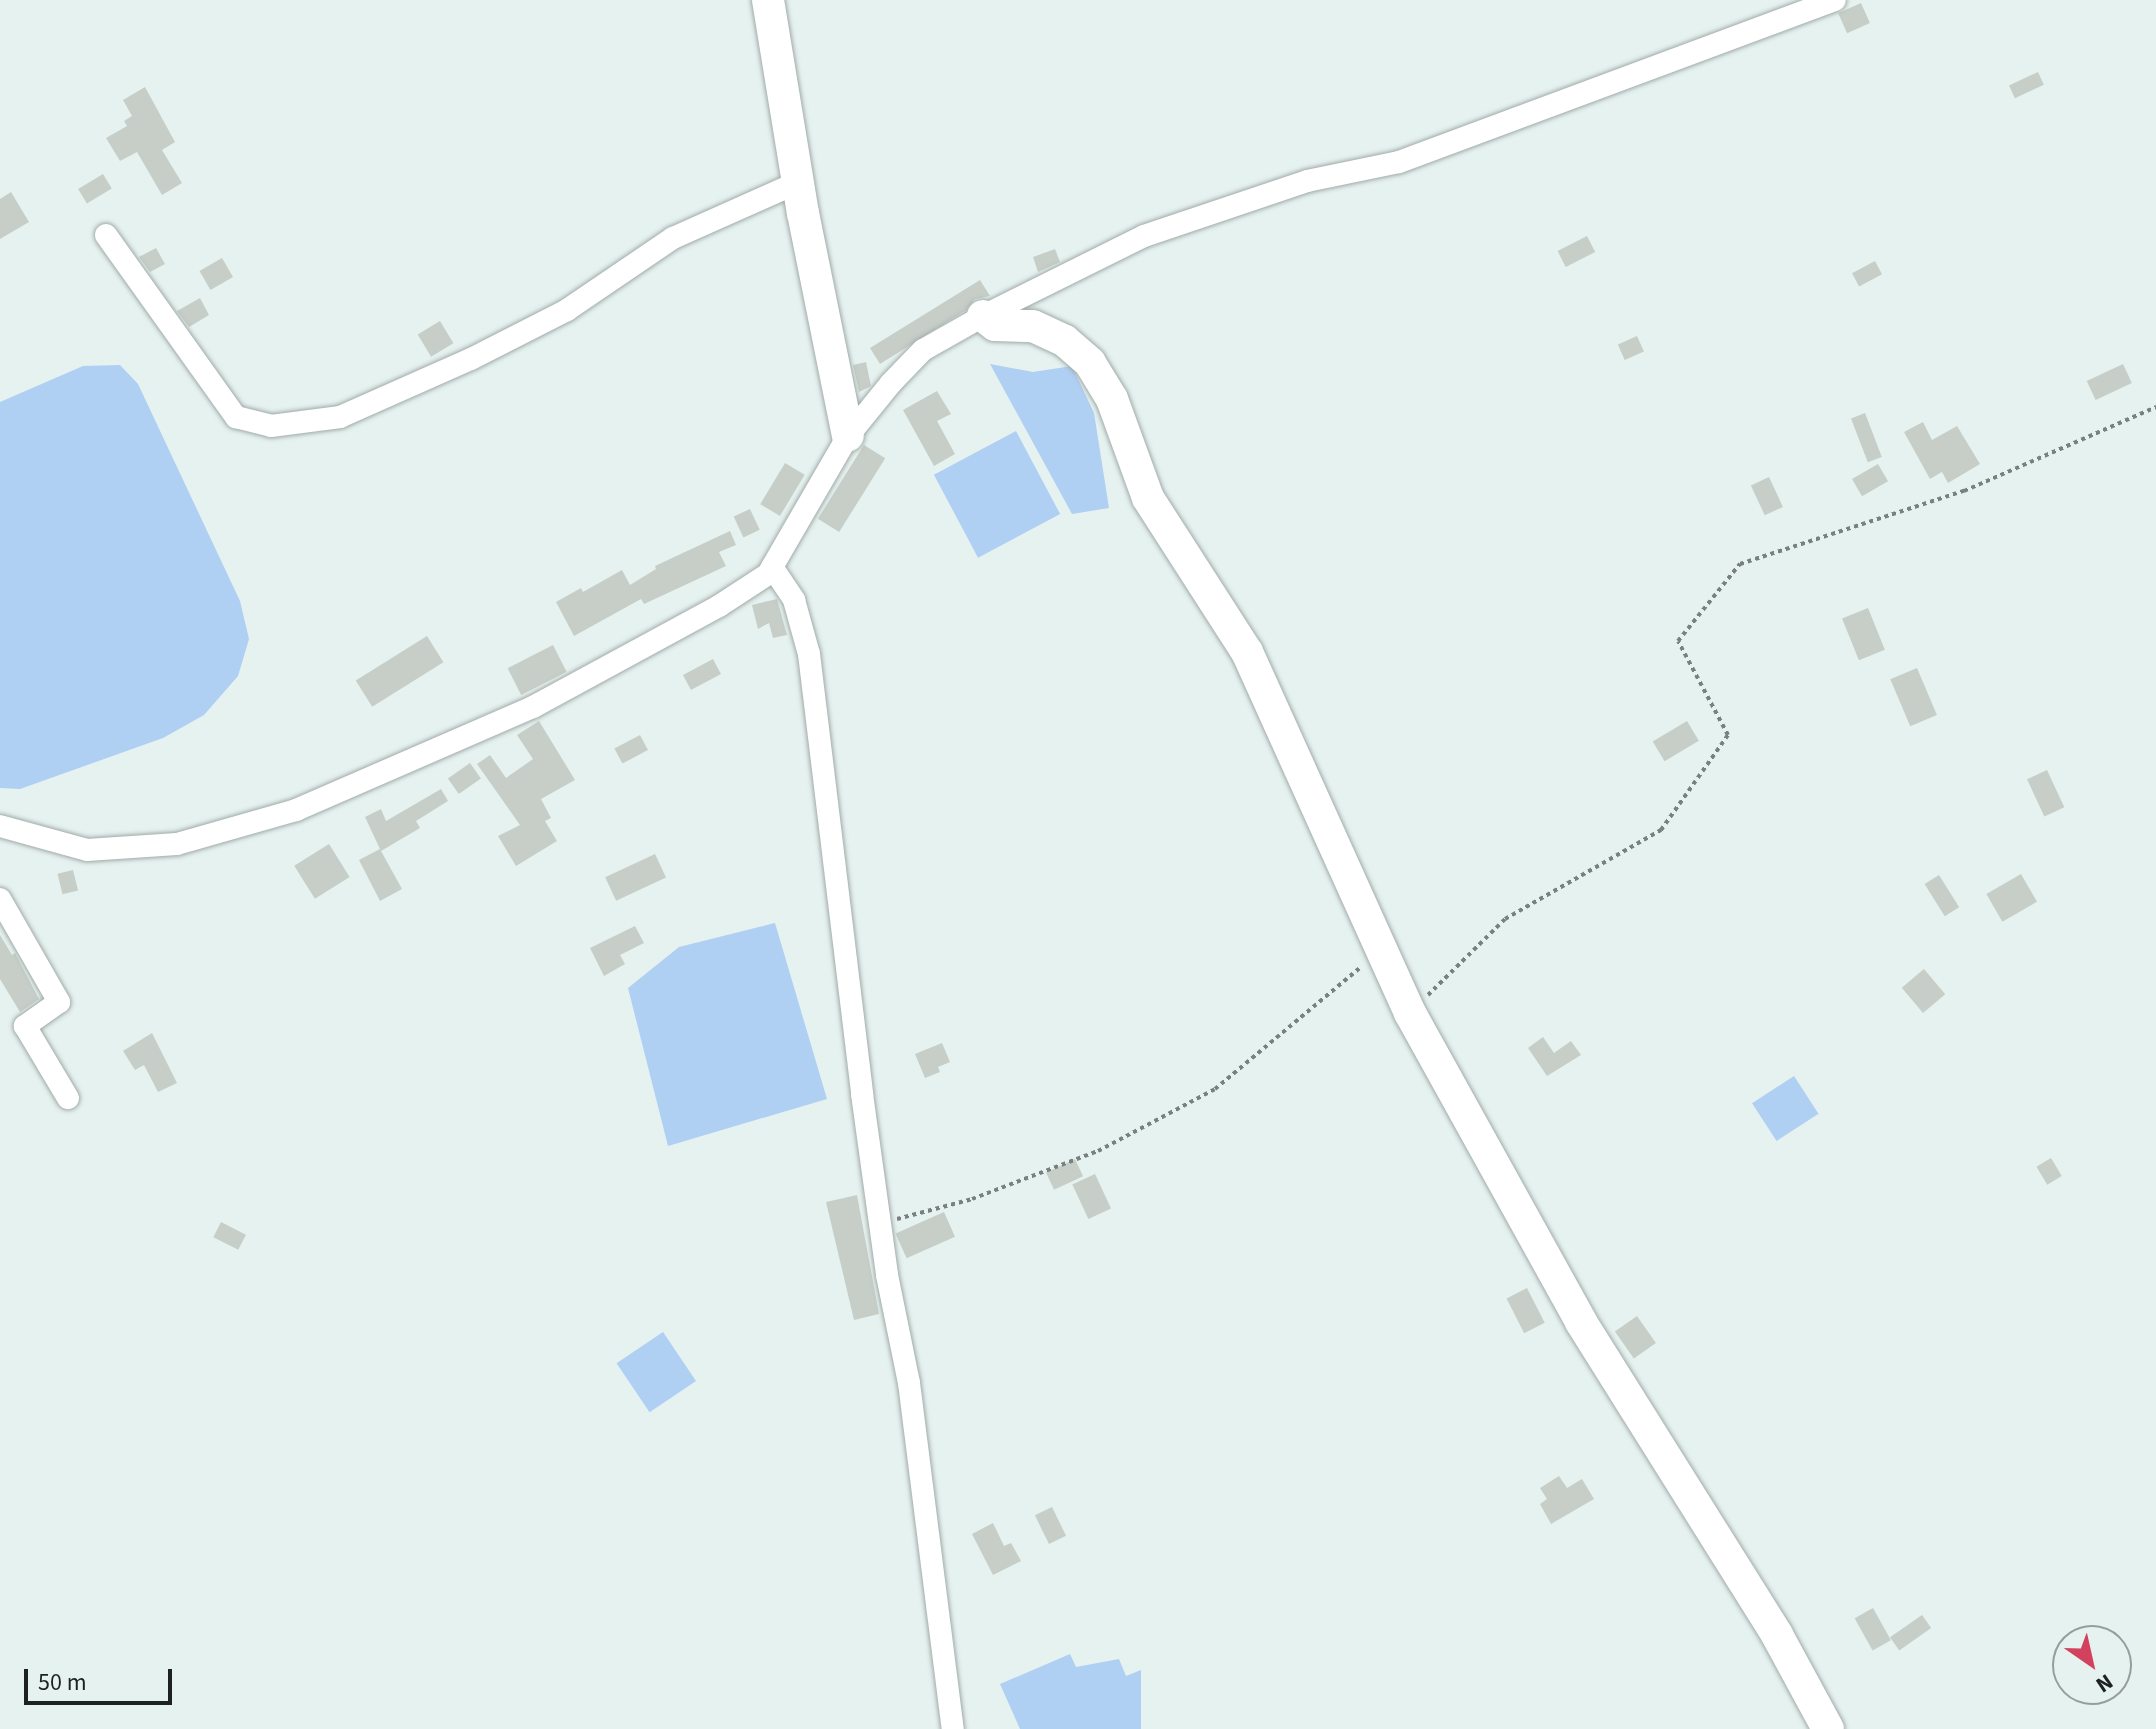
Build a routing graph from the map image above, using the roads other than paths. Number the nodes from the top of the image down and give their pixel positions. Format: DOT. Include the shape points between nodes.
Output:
graph roads {
  1 [pos="768,0"];
  2 [pos="1835,0"];
  3 [pos="799,182"];
  4 [pos="106,235"];
  5 [pos="983,316"];
  6 [pos="848,436"];
  7 [pos="772,567"];
  8 [pos="0,826"];
  9 [pos="0,899"];
  10 [pos="68,1098"];
  11 [pos="953,1729"];
  12 [pos="1828,1729"];
  1 -- 3 [label="street"];
  2 -- 5 [label="street" via="1399,162 1307,181 1144,236"];
  3 -- 4 [label="street" via="673,238 567,310 471,359 340,417 271,426 236,417"];
  3 -- 6 [label="street"];
  5 -- 6 [label="street" via="923,350"];
  5 -- 12 [label="street" via="995,325 1033,326 1065,341 1090,363 1112,399 1148,498 1247,652 1410,1013 1581,1322 1777,1635"];
  6 -- 7 [label="street"];
  7 -- 8 [label="street" via="719,606 533,707 296,810 177,844 87,850"];
  7 -- 11 [label="street" via="794,600 809,654 880,1223 909,1383"];
  9 -- 10 [label="street" via="59,1002 25,1026"];
}
